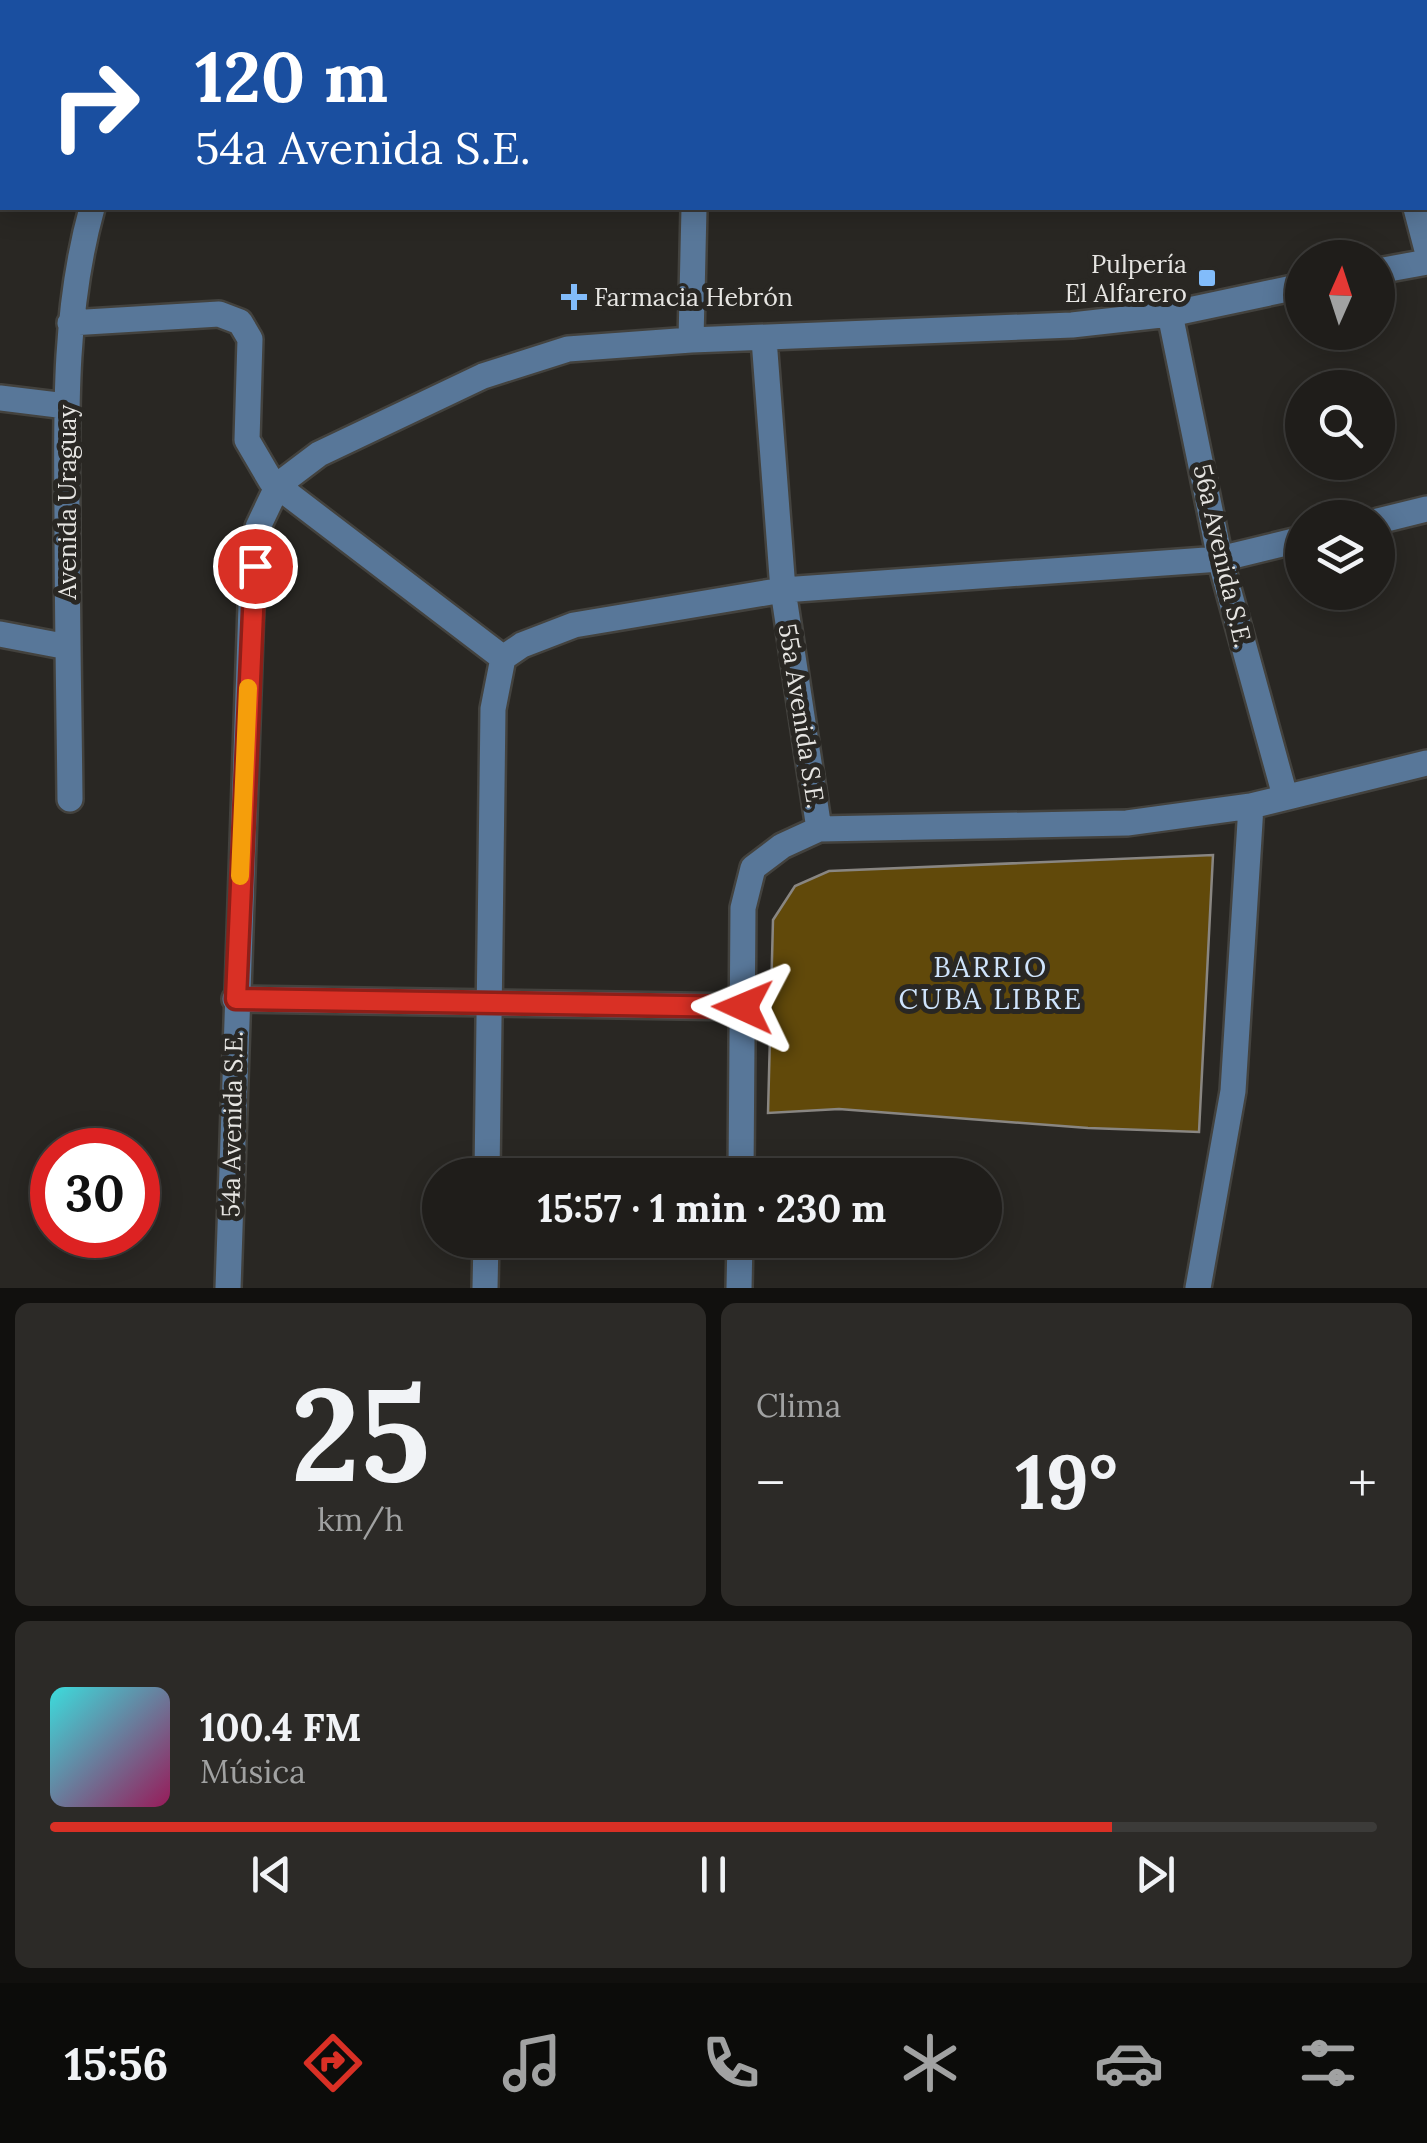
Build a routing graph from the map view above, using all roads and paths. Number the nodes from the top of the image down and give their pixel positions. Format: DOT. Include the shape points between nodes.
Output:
graph roads {
  1 [pos="91,210"];
  2 [pos="694,210"];
  3 [pos="1417,210"];
  4 [pos="1427,250"];
  5 [pos="1427,262"];
  6 [pos="1395,268"];
  7 [pos="1285,290"];
  8 [pos="1170,314"];
  9 [pos="70,322"];
  10 [pos="764,339"];
  11 [pos="690,340"];
  12 [pos="0,398"];
  13 [pos="66,406"];
  14 [pos="278,485"];
  15 [pos="1427,508"];
  16 [pos="1395,516"];
  17 [pos="1285,543"];
  18 [pos="1220,559"];
  19 [pos="782,590"];
  20 [pos="0,634"];
  21 [pos="68,647"];
  22 [pos="502,658"];
  23 [pos="1427,763"];
  24 [pos="1286,796"];
  25 [pos="70,799"];
  26 [pos="1252,806"];
  27 [pos="819,829"];
  28 [pos="236,999"];
  29 [pos="490,1002"];
  30 [pos="743,1007"];
  31 [pos="487,1158"];
  32 [pos="741,1158"];
  33 [pos="486,1258"];
  34 [pos="740,1258"];
  35 [pos="228,1288"];
  36 [pos="485,1288"];
  37 [pos="739,1288"];
  38 [pos="1198,1288"];
  1 -- 9 [label="street, Avenida Uraguay"];
  2 -- 11 [label="street"];
  3 -- 4 [label="street"];
  5 -- 6 [label="street"];
  7 -- 8 [label="street"];
  8 -- 10 [label="street"];
  8 -- 18 [label="street, 56a Avenida S.E."];
  9 -- 13 [label="street, Avenida Uraguay"];
  9 -- 14 [label="street" via="219,314 240,322 250,339 247,440"];
  10 -- 11 [label="street"];
  10 -- 19 [label="street, 55a Avenida S.E."];
  11 -- 14 [label="street" via="568,349 483,376 320,454"];
  12 -- 13 [label="street"];
  13 -- 21 [label="street, Avenida Uraguay"];
  14 -- 22 [label="street"];
  14 -- 28 [label="street, 54a Avenida S.E." via="258,526 251,606"];
  15 -- 16 [label="street"];
  17 -- 18 [label="street"];
  18 -- 19 [label="street"];
  18 -- 24 [label="street, 56a Avenida S.E."];
  19 -- 22 [label="street" via="574,626"];
  19 -- 27 [label="street, 55a Avenida S.E."];
  20 -- 21 [label="street"];
  21 -- 25 [label="street, Avenida Uraguay"];
  22 -- 29 [label="street" via="493,710"];
  23 -- 24 [label="street"];
  24 -- 26 [label="street"];
  26 -- 27 [label="street" via="1127,823"];
  26 -- 38 [label="street" via="1233,1092"];
  27 -- 30 [label="street, 55a Avenida S.E." via="753,868 743,908"];
  28 -- 29 [label="street"];
  28 -- 35 [label="street, 54a Avenida S.E."];
  29 -- 30 [label="street"];
  29 -- 31 [label="street"];
  30 -- 32 [label="street, 55a Avenida S.E."];
  33 -- 36 [label="street"];
  34 -- 37 [label="street"];
}
